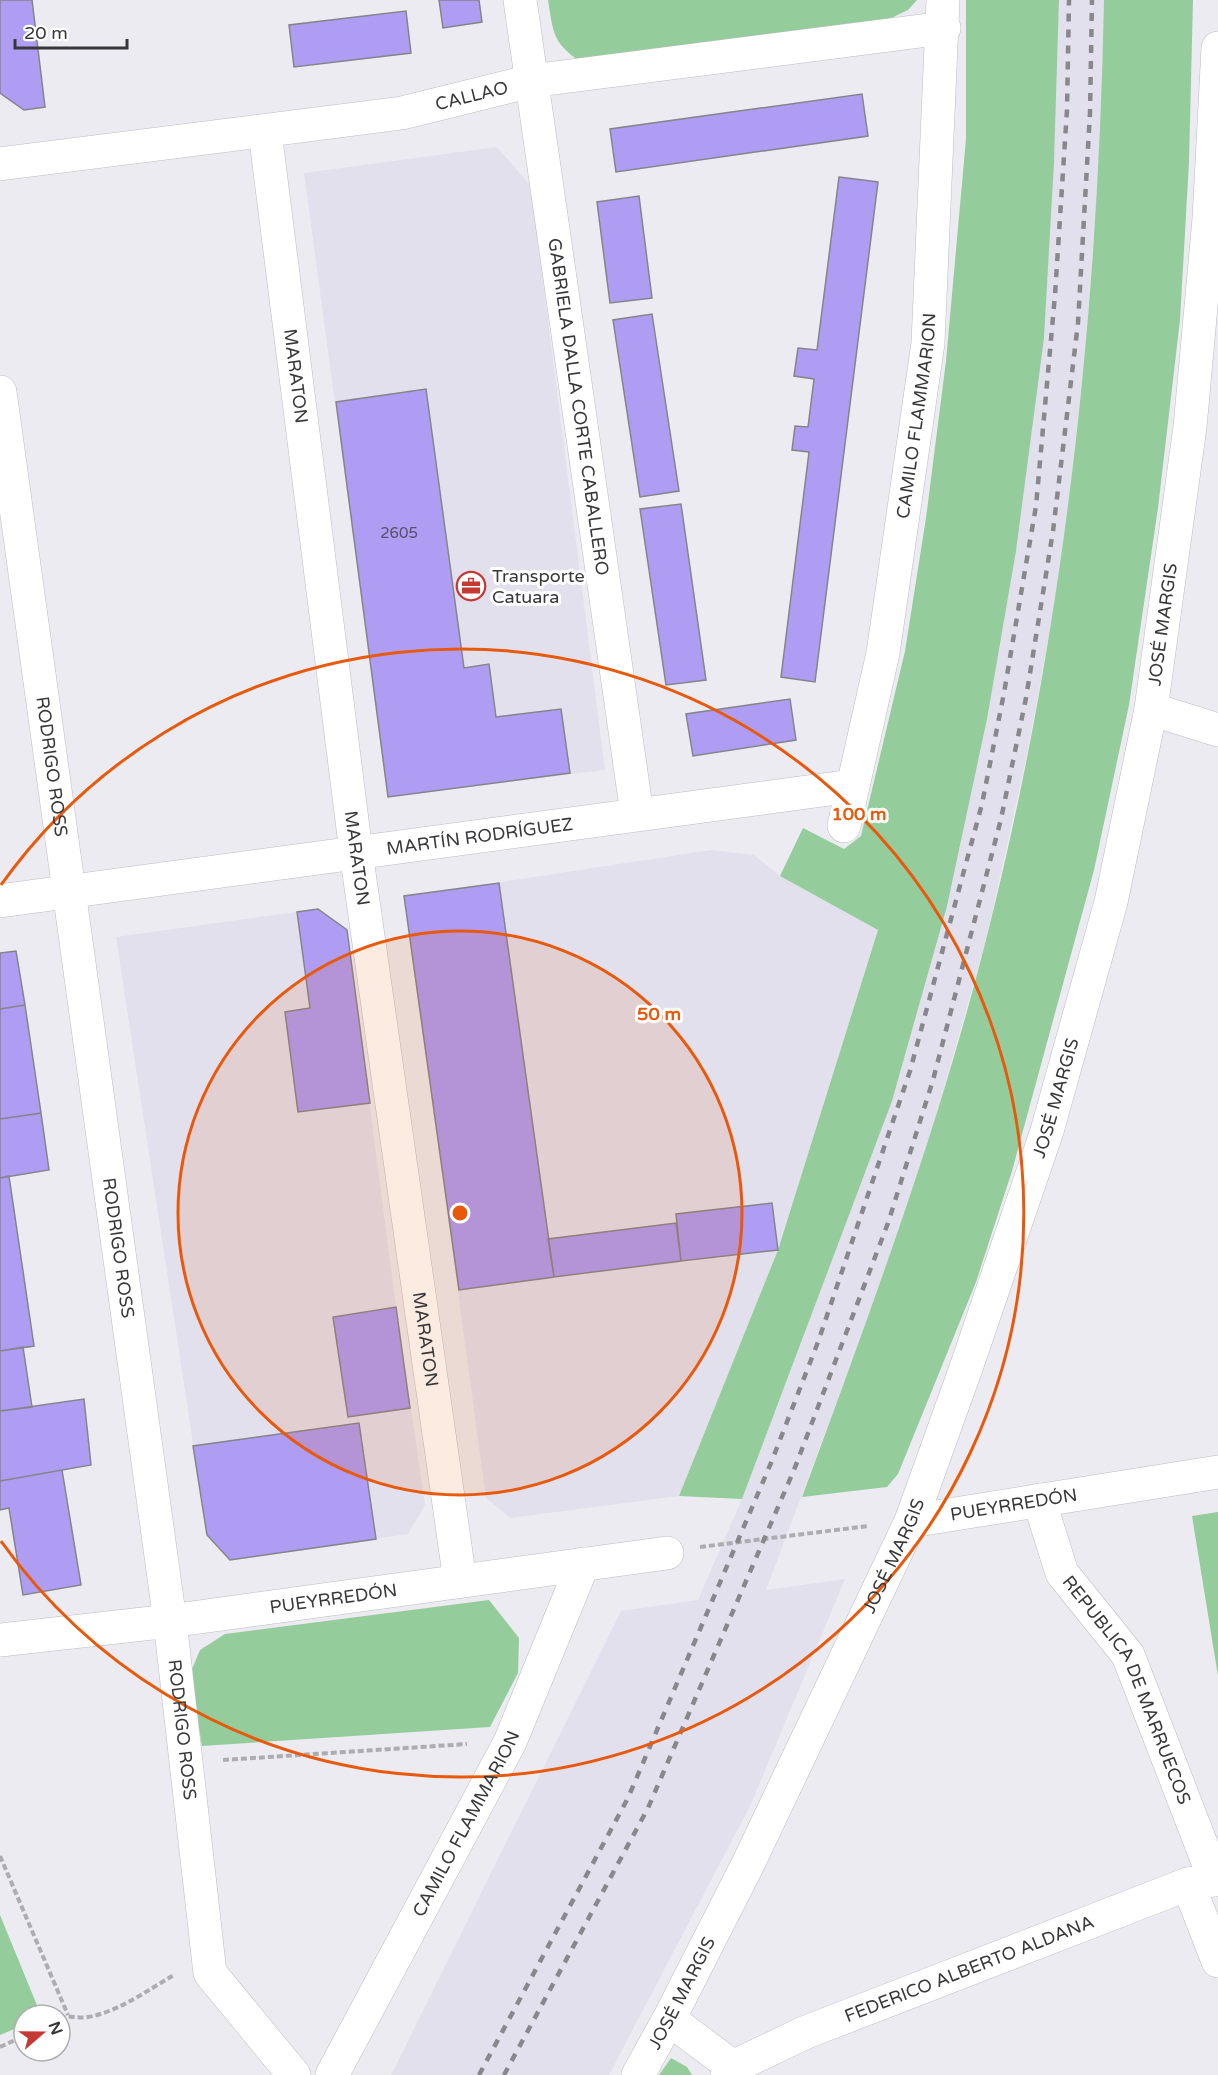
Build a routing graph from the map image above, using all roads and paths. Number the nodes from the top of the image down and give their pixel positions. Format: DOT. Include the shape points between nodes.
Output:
graph roads {
  1 [pos="520,0"];
  2 [pos="943,14"];
  3 [pos="1218,48"];
  4 [pos="531,81"];
  5 [pos="265,132"];
  6 [pos="0,164"];
  7 [pos="0,392"];
  8 [pos="1151,710"];
  9 [pos="1218,730"];
  10 [pos="852,786"];
  11 [pos="637,814"];
  12 [pos="843,826"];
  13 [pos="356,852"];
  14 [pos="69,890"];
  15 [pos="0,901"];
  16 [pos="1218,1472"];
  17 [pos="1039,1500"];
  18 [pos="911,1521"];
  19 [pos="736,1542"];
  20 [pos="667,1553"];
  21 [pos="583,1564"];
  22 [pos="460,1581"];
  23 [pos="170,1621"];
  24 [pos="0,1640"];
  25 [pos="510,1742"];
  26 [pos="186,1763"];
  27 [pos="0,1856"];
  28 [pos="1207,1881"];
  29 [pos="208,1954"];
  30 [pos="1218,1961"];
  31 [pos="63,2003"];
  32 [pos="72,2015"];
  33 [pos="669,2019"];
  34 [pos="730,2071"];
  35 [pos="294,2075"];
  36 [pos="332,2075"];
  37 [pos="638,2075"];
  1 -- 4 [label="street, GABRIELA DALLA CORTE CABALLERO"];
  2 -- 4 [label="street, CALLAO"];
  2 -- 10 [label="street, CAMILO FLAMMARION" via="928,343 883,653"];
  3 -- 8 [label="street, JOSÉ MARGIS" via="1209,219 1190,427"];
  4 -- 5 [label="street, CALLAO" via="402,113"];
  4 -- 11 [label="street, GABRIELA DALLA CORTE CABALLERO"];
  5 -- 6 [label="street, CALLAO"];
  5 -- 13 [label="street, MARATON"];
  7 -- 14 [label="street, RODRIGO ROSS"];
  8 -- 9 [label="street"];
  8 -- 18 [label="street, JOSÉ MARGIS" via="1111,903 1047,1131"];
  10 -- 11 [label="street, MARTÍN RODRÍGUEZ"];
  10 -- 12 [label="street, CAMILO FLAMMARION"];
  11 -- 13 [label="street, MARTÍN RODRÍGUEZ"];
  13 -- 14 [label="street, MARTÍN RODRÍGUEZ"];
  13 -- 22 [label="street, MARATON"];
  14 -- 15 [label="street, MARTÍN RODRÍGUEZ"];
  14 -- 23 [label="street, RODRIGO ROSS"];
  16 -- 17 [label="street, PUEYRREDÓN"];
  17 -- 18 [label="street, PUEYRREDÓN"];
  17 -- 28 [label="street, REPUBLICA DE MARRUECOS" via="1062,1573 1128,1655"];
  18 -- 19 [label="path"];
  18 -- 33 [label="street, JOSÉ MARGIS" via="748,1864"];
  20 -- 21 [label="street, PUEYRREDÓN"];
  21 -- 22 [label="street, PUEYRREDÓN"];
  21 -- 25 [label="street, CAMILO FLAMMARION"];
  22 -- 23 [label="street, PUEYRREDÓN"];
  23 -- 24 [label="street, PUEYRREDÓN"];
  23 -- 26 [label="street, RODRIGO ROSS"];
  25 -- 26 [label="path"];
  25 -- 36 [label="street, CAMILO FLAMMARION"];
  26 -- 29 [label="street, RODRIGO ROSS"];
  27 -- 31 [label="path"];
  28 -- 30 [label="street, REPUBLICA DE MARRUECOS"];
  28 -- 34 [label="street, FEDERICO ALBERTO ALDANA" via="804,2033"];
  29 -- 32 [label="path" via="132,2000 87,2017"];
  29 -- 35 [label="street, RODRIGO ROSS" via="210,1973"];
  33 -- 34 [label="street"];
  33 -- 37 [label="street, JOSÉ MARGIS"];
}
